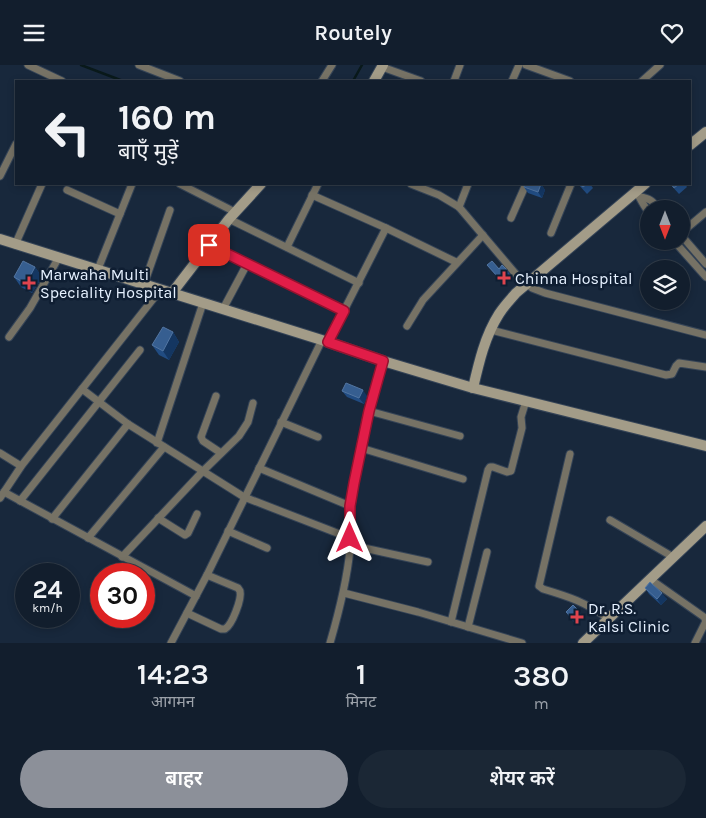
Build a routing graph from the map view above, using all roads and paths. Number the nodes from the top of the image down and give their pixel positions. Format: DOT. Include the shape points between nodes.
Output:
graph roads {
  1 [pos="28,65"];
  2 [pos="139,65"];
  3 [pos="332,65"];
  4 [pos="460,65"];
  5 [pos="519,65"];
  6 [pos="526,65"];
  7 [pos="660,65"];
  8 [pos="383,66"];
  9 [pos="60,80"];
  10 [pos="177,80"];
  11 [pos="323,80"];
  12 [pos="375,80"];
  13 [pos="418,80"];
  14 [pos="454,80"];
  15 [pos="512,80"];
  16 [pos="567,80"];
  17 [pos="643,80"];
  18 [pos="706,132"];
  19 [pos="691,144"];
  20 [pos="15,146"];
  21 [pos="0,176"];
  22 [pos="42,185"];
  23 [pos="132,185"];
  24 [pos="182,185"];
  25 [pos="260,185"];
  26 [pos="317,185"];
  27 [pos="415,185"];
  28 [pos="468,185"];
  29 [pos="526,185"];
  30 [pos="571,185"];
  31 [pos="644,185"];
  32 [pos="67,190"];
  33 [pos="638,194"];
  34 [pos="312,195"];
  35 [pos="640,200"];
  36 [pos="650,200"];
  37 [pos="458,207"];
  38 [pos="170,210"];
  39 [pos="706,212"];
  40 [pos="120,215"];
  41 [pos="232,216"];
  42 [pos="511,218"];
  43 [pos="690,226"];
  44 [pos="386,228"];
  45 [pos="550,233"];
  46 [pos="482,235"];
  47 [pos="0,239"];
  48 [pos="15,245"];
  49 [pos="209,245"];
  50 [pos="690,245"];
  51 [pos="287,247"];
  52 [pos="682,250"];
  53 [pos="59,257"];
  54 [pos="456,263"];
  55 [pos="247,264"];
  56 [pos="706,264"];
  57 [pos="98,269"];
  58 [pos="706,277"];
  59 [pos="358,283"];
  60 [pos="144,284"];
  61 [pos="526,285"];
  62 [pos="161,289"];
  63 [pos="172,293"];
  64 [pos="204,303"];
  65 [pos="223,309"];
  66 [pos="344,311"];
  67 [pos="407,326"];
  68 [pos="491,330"];
  69 [pos="706,335"];
  70 [pos="9,337"];
  71 [pos="325,341"];
  72 [pos="140,350"];
  73 [pos="383,361"];
  74 [pos="706,367"];
  75 [pos="473,388"];
  76 [pos="82,389"];
  77 [pos="216,396"];
  78 [pos="526,401"];
  79 [pos="98,402"];
  80 [pos="253,403"];
  81 [pos="369,411"];
  82 [pos="281,422"];
  83 [pos="128,424"];
  84 [pos="318,437"];
  85 [pos="460,437"];
  86 [pos="157,443"];
  87 [pos="706,446"];
  88 [pos="164,447"];
  89 [pos="361,448"];
  90 [pos="0,453"];
  91 [pos="221,453"];
  92 [pos="570,454"];
  93 [pos="21,466"];
  94 [pos="259,468"];
  95 [pos="202,472"];
  96 [pos="463,479"];
  97 [pos="2,495"];
  98 [pos="244,497"];
  99 [pos="20,501"];
  100 [pos="350,506"];
  101 [pos="197,514"];
  102 [pos="158,518"];
  103 [pos="52,519"];
  104 [pos="610,520"];
  105 [pos="706,526"];
  106 [pos="228,531"];
  107 [pos="88,538"];
  108 [pos="350,541"];
  109 [pos="267,548"];
  110 [pos="486,552"];
  111 [pos="122,557"];
  112 [pos="673,557"];
  113 [pos="428,562"];
  114 [pos="207,575"];
  115 [pos="650,579"];
  116 [pos="344,593"];
  117 [pos="196,596"];
  118 [pos="187,613"];
  119 [pos="609,619"];
  120 [pos="706,621"];
  121 [pos="451,622"];
  122 [pos="468,627"];
  123 [pos="171,643"];
  124 [pos="330,643"];
  125 [pos="522,643"];
  126 [pos="583,643"];
  127 [pos="695,643"];
  1 -- 9 [label="street"];
  2 -- 10 [label="street"];
  3 -- 11 [label="street"];
  4 -- 14 [label="street"];
  5 -- 15 [label="street"];
  6 -- 16 [label="street"];
  7 -- 17 [label="street"];
  8 -- 12 [label="main road"];
  8 -- 13 [label="street"];
  18 -- 19 [label="main road"];
  20 -- 21 [label="street"];
  22 -- 48 [label="street"];
  23 -- 40 [label="street"];
  24 -- 41 [label="street"];
  25 -- 41 [label="main road"];
  26 -- 34 [label="street"];
  27 -- 37 [label="street"];
  28 -- 37 [label="street"];
  29 -- 42 [label="street"];
  30 -- 45 [label="street"];
  31 -- 33 [label="main road"];
  32 -- 40 [label="street"];
  33 -- 35 [label="street"];
  33 -- 36 [label="street"];
  33 -- 61 [label="main road"];
  34 -- 44 [label="street"];
  34 -- 51 [label="street"];
  37 -- 46 [label="street"];
  38 -- 60 [label="street"];
  39 -- 43 [label="street"];
  40 -- 57 [label="street"];
  41 -- 49 [label="main road"];
  41 -- 51 [label="street"];
  44 -- 54 [label="street"];
  44 -- 59 [label="street"];
  46 -- 54 [label="street"];
  46 -- 61 [label="street"];
  47 -- 48 [label="main road"];
  48 -- 53 [label="main road"];
  49 -- 55 [label="street"];
  49 -- 63 [label="main road"];
  50 -- 56 [label="street"];
  51 -- 59 [label="street"];
  52 -- 58 [label="street"];
  53 -- 57 [label="main road"];
  53 -- 70 [label="street"];
  54 -- 67 [label="street" via="417,307"];
  55 -- 65 [label="street"];
  55 -- 66 [label="street"];
  57 -- 60 [label="main road"];
  59 -- 66 [label="street"];
  60 -- 62 [label="main road"];
  61 -- 68 [label="main road" via="499,313"];
  61 -- 69 [label="street" via="545,293"];
  62 -- 63 [label="main road"];
  62 -- 76 [label="street"];
  63 -- 64 [label="main road"];
  64 -- 65 [label="main road"];
  64 -- 86 [label="street"];
  65 -- 71 [label="main road"];
  66 -- 71 [label="street"];
  68 -- 74 [label="street" via="666,375 672,374 680,363"];
  68 -- 75 [label="main road" via="482,350"];
  71 -- 73 [label="main road"];
  71 -- 82 [label="street"];
  72 -- 79 [label="street"];
  73 -- 75 [label="main road"];
  73 -- 81 [label="street"];
  75 -- 78 [label="main road"];
  76 -- 79 [label="street"];
  76 -- 93 [label="street"];
  77 -- 91 [label="street" via="202,437"];
  78 -- 87 [label="main road"];
  78 -- 121 [label="street" via="510,471 493,467 488,470"];
  79 -- 83 [label="street"];
  79 -- 99 [label="street"];
  80 -- 91 [label="street" via="244,430"];
  81 -- 85 [label="street"];
  81 -- 89 [label="street"];
  82 -- 84 [label="street"];
  82 -- 94 [label="street"];
  83 -- 86 [label="street"];
  83 -- 103 [label="street"];
  86 -- 88 [label="street"];
  88 -- 95 [label="street"];
  88 -- 107 [label="street"];
  89 -- 96 [label="street"];
  89 -- 100 [label="street"];
  90 -- 93 [label="street"];
  91 -- 95 [label="street"];
  92 -- 119 [label="street" via="539,586 582,602"];
  93 -- 97 [label="street"];
  94 -- 98 [label="street"];
  94 -- 100 [label="street"];
  95 -- 98 [label="street"];
  95 -- 102 [label="street"];
  97 -- 99 [label="street"];
  98 -- 106 [label="street"];
  98 -- 108 [label="street"];
  99 -- 103 [label="street"];
  100 -- 108 [label="street"];
  101 -- 102 [label="street" via="185,535"];
  102 -- 111 [label="street"];
  103 -- 107 [label="street"];
  104 -- 112 [label="street"];
  105 -- 112 [label="main road"];
  106 -- 109 [label="street"];
  106 -- 114 [label="street"];
  107 -- 111 [label="street"];
  108 -- 113 [label="street"];
  108 -- 116 [label="street"];
  110 -- 122 [label="street"];
  111 -- 117 [label="street"];
  112 -- 115 [label="main road"];
  114 -- 117 [label="street"];
  114 -- 118 [label="street" via="240,591 230,625 221,629"];
  115 -- 119 [label="main road"];
  115 -- 120 [label="street"];
  116 -- 121 [label="street"];
  116 -- 124 [label="street"];
  117 -- 118 [label="street"];
  118 -- 123 [label="street"];
  119 -- 126 [label="main road"];
  120 -- 127 [label="street"];
  121 -- 122 [label="street"];
  122 -- 125 [label="street"];
}
